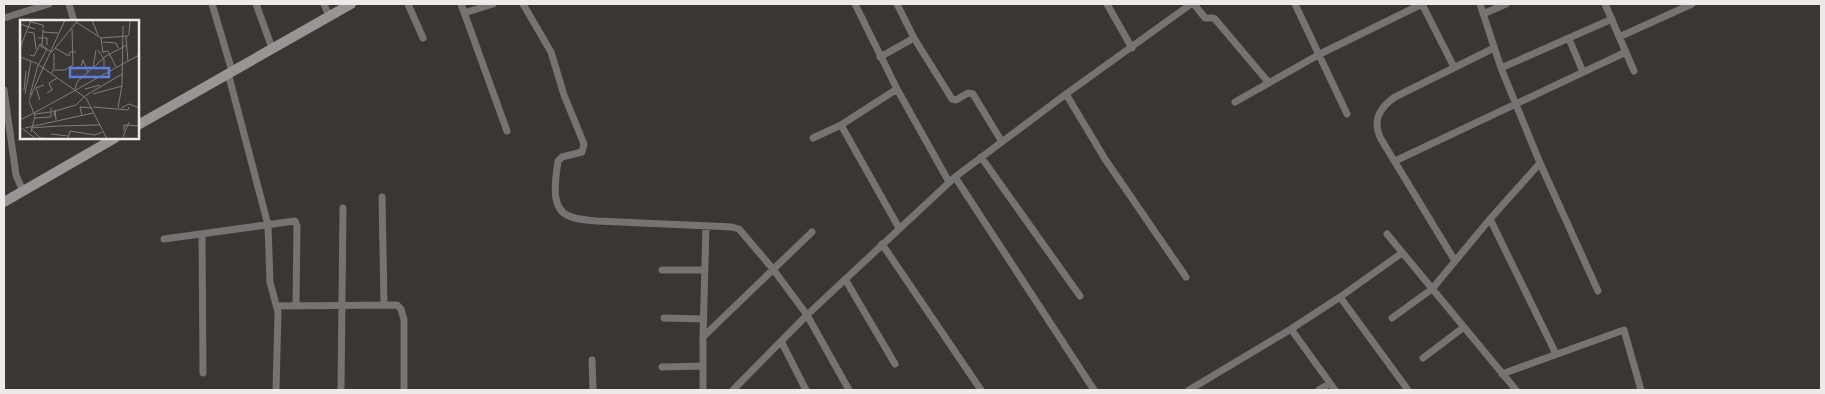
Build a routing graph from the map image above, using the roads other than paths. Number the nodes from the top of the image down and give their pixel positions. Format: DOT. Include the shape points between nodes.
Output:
graph roads {
  1 [pos="49,4"];
  2 [pos="69,4"];
  3 [pos="212,4"];
  4 [pos="256,4"];
  5 [pos="324,4"];
  6 [pos="351,4"];
  7 [pos="408,4"];
  8 [pos="461,4"];
  9 [pos="493,4"];
  10 [pos="523,4"];
  11 [pos="855,4"];
  12 [pos="897,4"];
  13 [pos="1107,4"];
  14 [pos="1193,4"];
  15 [pos="1295,4"];
  16 [pos="1422,4"];
  17 [pos="1480,4"];
  18 [pos="1506,4"];
  19 [pos="1605,4"];
  20 [pos="1692,4"];
  21 [pos="464,13"];
  22 [pos="1483,14"];
  23 [pos="329,16"];
  24 [pos="4,18"];
  25 [pos="1612,19"];
  26 [pos="74,20"];
  27 [pos="1619,37"];
  28 [pos="423,38"];
  29 [pos="914,38"];
  30 [pos="1569,39"];
  31 [pos="272,48"];
  32 [pos="1132,48"];
  33 [pos="1494,48"];
  34 [pos="1626,52"];
  35 [pos="1320,54"];
  36 [pos="880,57"];
  37 [pos="1454,68"];
  38 [pos="1501,68"];
  39 [pos="1634,71"];
  40 [pos="230,72"];
  41 [pos="1584,72"];
  42 [pos="1270,83"];
  43 [pos="897,89"];
  44 [pos="4,90"];
  45 [pos="1066,94"];
  46 [pos="1235,102"];
  47 [pos="1516,104"];
  48 [pos="1347,114"];
  49 [pos="139,124"];
  50 [pos="841,125"];
  51 [pos="507,130"];
  52 [pos="813,138"];
  53 [pos="111,139"];
  54 [pos="1002,142"];
  55 [pos="981,157"];
  56 [pos="1395,161"];
  57 [pos="1540,163"];
  58 [pos="952,179"];
  59 [pos="23,190"];
  60 [pos="382,197"];
  61 [pos="4,202"];
  62 [pos="343,208"];
  63 [pos="1490,219"];
  64 [pos="268,225"];
  65 [pos="706,226"];
  66 [pos="899,228"];
  67 [pos="812,232"];
  68 [pos="202,234"];
  69 [pos="1387,234"];
  70 [pos="164,239"];
  71 [pos="882,244"];
  72 [pos="1402,252"];
  73 [pos="1454,261"];
  74 [pos="772,269"];
  75 [pos="662,270"];
  76 [pos="705,270"];
  77 [pos="1186,277"];
  78 [pos="845,279"];
  79 [pos="1432,289"];
  80 [pos="1598,291"];
  81 [pos="1080,296"];
  82 [pos="1340,297"];
  83 [pos="384,304"];
  84 [pos="342,305"];
  85 [pos="277,306"];
  86 [pos="296,306"];
  87 [pos="807,315"];
  88 [pos="664,318"];
  89 [pos="704,318"];
  90 [pos="1392,318"];
  91 [pos="1464,327"];
  92 [pos="1291,329"];
  93 [pos="703,337"];
  94 [pos="781,341"];
  95 [pos="1556,354"];
  96 [pos="1423,358"];
  97 [pos="592,360"];
  98 [pos="895,364"];
  99 [pos="703,366"];
  100 [pos="662,367"];
  101 [pos="203,373"];
  102 [pos="1502,374"];
  103 [pos="1330,384"];
  104 [pos="276,390"];
  105 [pos="341,390"];
  106 [pos="404,390"];
  107 [pos="593,390"];
  108 [pos="703,390"];
  109 [pos="733,390"];
  110 [pos="806,390"];
  111 [pos="849,390"];
  112 [pos="981,390"];
  113 [pos="1094,390"];
  114 [pos="1190,390"];
  115 [pos="1319,390"];
  116 [pos="1335,390"];
  117 [pos="1408,390"];
  118 [pos="1516,390"];
  119 [pos="1641,390"];
  1 -- 24 [label="street"];
  2 -- 26 [label="street"];
  3 -- 40 [label="street"];
  4 -- 31 [label="street"];
  5 -- 23 [label="street"];
  6 -- 23 [label="main road"];
  7 -- 28 [label="street"];
  8 -- 21 [label="street"];
  9 -- 21 [label="street"];
  10 -- 65 [label="street" via="551,52 584,144 582,152 558,161 558,208 575,218 597,221"];
  11 -- 36 [label="street"];
  12 -- 29 [label="street"];
  13 -- 32 [label="street"];
  14 -- 32 [label="street"];
  14 -- 42 [label="street" via="1205,18 1215,19"];
  15 -- 35 [label="street"];
  16 -- 35 [label="street"];
  16 -- 37 [label="street"];
  17 -- 22 [label="street"];
  18 -- 22 [label="street"];
  19 -- 25 [label="street"];
  20 -- 27 [label="street"];
  21 -- 51 [label="street"];
  22 -- 33 [label="street"];
  23 -- 31 [label="main road"];
  25 -- 27 [label="street"];
  25 -- 30 [label="street"];
  27 -- 34 [label="street"];
  29 -- 36 [label="street"];
  29 -- 54 [label="street" via="952,99 973,94"];
  30 -- 38 [label="street"];
  30 -- 41 [label="street"];
  31 -- 40 [label="main road"];
  32 -- 45 [label="street"];
  33 -- 37 [label="street"];
  33 -- 38 [label="street"];
  34 -- 39 [label="street"];
  34 -- 41 [label="street"];
  35 -- 42 [label="street"];
  35 -- 48 [label="street"];
  36 -- 43 [label="street"];
  37 -- 56 [label="street" via="1395,97 1377,117 1378,131"];
  38 -- 47 [label="street"];
  40 -- 49 [label="main road"];
  40 -- 64 [label="street"];
  41 -- 47 [label="street"];
  42 -- 46 [label="street"];
  43 -- 50 [label="street"];
  43 -- 58 [label="street"];
  44 -- 59 [label="street" via="14,167"];
  45 -- 54 [label="street"];
  45 -- 77 [label="street" via="1105,159"];
  47 -- 56 [label="street"];
  47 -- 57 [label="street"];
  50 -- 52 [label="street"];
  50 -- 66 [label="street"];
  53 -- 59 [label="main road"];
  54 -- 55 [label="street"];
  55 -- 58 [label="street"];
  55 -- 81 [label="street"];
  56 -- 73 [label="street"];
  57 -- 63 [label="street"];
  57 -- 80 [label="street"];
  58 -- 66 [label="street"];
  58 -- 113 [label="street"];
  59 -- 61 [label="main road"];
  60 -- 83 [label="street"];
  62 -- 84 [label="street"];
  63 -- 73 [label="street"];
  63 -- 95 [label="street"];
  64 -- 68 [label="street"];
  64 -- 85 [label="street" via="270,282"];
  64 -- 86 [label="street" via="297,223"];
  65 -- 74 [label="street" via="739,229"];
  65 -- 76 [label="street"];
  66 -- 71 [label="street"];
  67 -- 74 [label="street"];
  68 -- 70 [label="street"];
  68 -- 101 [label="street"];
  69 -- 72 [label="street"];
  71 -- 78 [label="street"];
  71 -- 112 [label="street"];
  72 -- 79 [label="street"];
  72 -- 82 [label="street"];
  73 -- 79 [label="street"];
  74 -- 87 [label="street"];
  74 -- 93 [label="street"];
  75 -- 76 [label="street"];
  76 -- 89 [label="street"];
  78 -- 87 [label="street"];
  78 -- 98 [label="street"];
  79 -- 90 [label="street"];
  79 -- 91 [label="street"];
  82 -- 92 [label="street"];
  82 -- 117 [label="street"];
  83 -- 84 [label="street"];
  83 -- 106 [label="street" via="397,306 403,315"];
  84 -- 86 [label="street"];
  84 -- 105 [label="street"];
  85 -- 86 [label="street"];
  85 -- 104 [label="street"];
  87 -- 94 [label="street"];
  87 -- 111 [label="street"];
  88 -- 89 [label="street"];
  89 -- 93 [label="street"];
  91 -- 96 [label="street"];
  91 -- 102 [label="street"];
  92 -- 103 [label="street"];
  92 -- 114 [label="street"];
  93 -- 99 [label="street"];
  94 -- 109 [label="street"];
  94 -- 110 [label="street"];
  95 -- 102 [label="street"];
  95 -- 119 [label="street" via="1624,330"];
  97 -- 107 [label="street"];
  99 -- 100 [label="street"];
  99 -- 108 [label="street"];
  102 -- 118 [label="street"];
  103 -- 115 [label="street"];
  103 -- 116 [label="street"];
}
